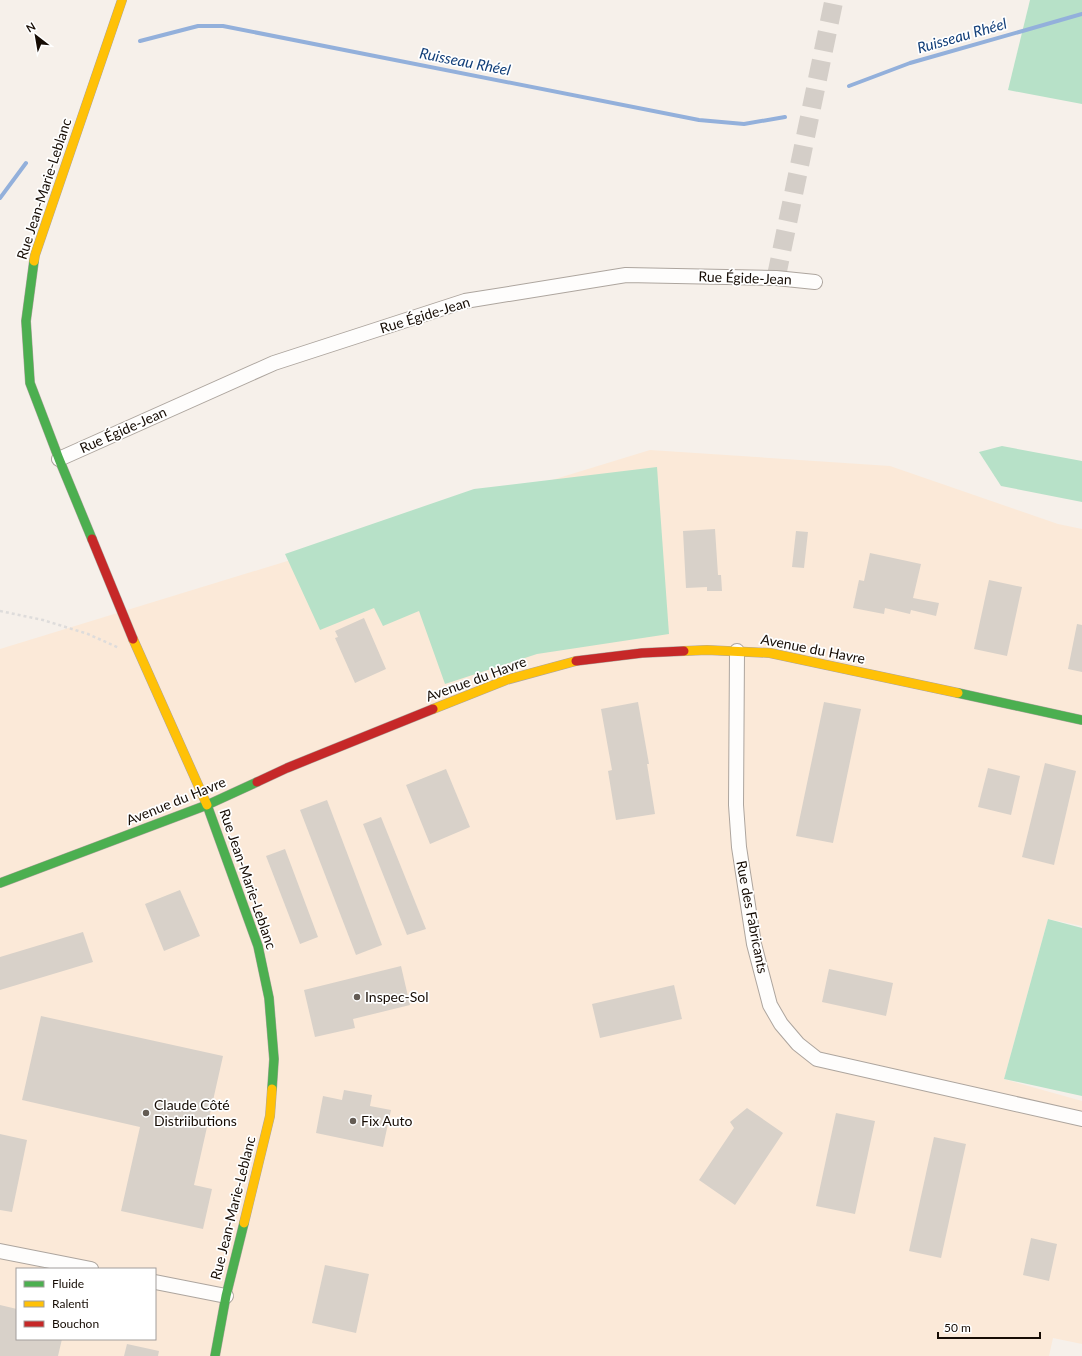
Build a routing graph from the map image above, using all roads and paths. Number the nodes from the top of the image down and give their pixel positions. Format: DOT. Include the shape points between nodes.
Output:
graph roads {
  1 [pos="122,0"];
  2 [pos="815,282"];
  3 [pos="59,459"];
  4 [pos="0,611"];
  5 [pos="121,649"];
  6 [pos="737,651"];
  7 [pos="1082,720"];
  8 [pos="207,805"];
  9 [pos="0,883"];
  10 [pos="1082,1120"];
  11 [pos="0,1251"];
  12 [pos="86,1268"];
  13 [pos="156,1282"];
  14 [pos="226,1296"];
  15 [pos="215,1356"];
  1 -- 3 [label="street, Rue Jean-Marie-Leblanc" via="35,255 28,306 26,321 30,383"];
  2 -- 3 [label="street, Rue Égide-Jean" via="776,278 626,275 464,301 274,363"];
  3 -- 8 [label="street, Rue Jean-Marie-Leblanc" via="141,658"];
  4 -- 5 [label="path" via="43,620 88,634"];
  6 -- 7 [label="street, Avenue du Havre" via="770,653"];
  6 -- 8 [label="street, Avenue du Havre" via="707,650 576,661 506,680 287,768"];
  6 -- 10 [label="street, Rue des Fabricants" via="736,806 739,847 754,944 770,1005 781,1024 798,1044 818,1059"];
  8 -- 9 [label="street, Avenue du Havre"];
  8 -- 14 [label="street, Rue Jean-Marie-Leblanc" via="258,946 269,998 274,1059 270,1116"];
  11 -- 12 [label="street"];
  13 -- 14 [label="street"];
  14 -- 15 [label="street, Rue Jean-Marie-Leblanc"];
}
